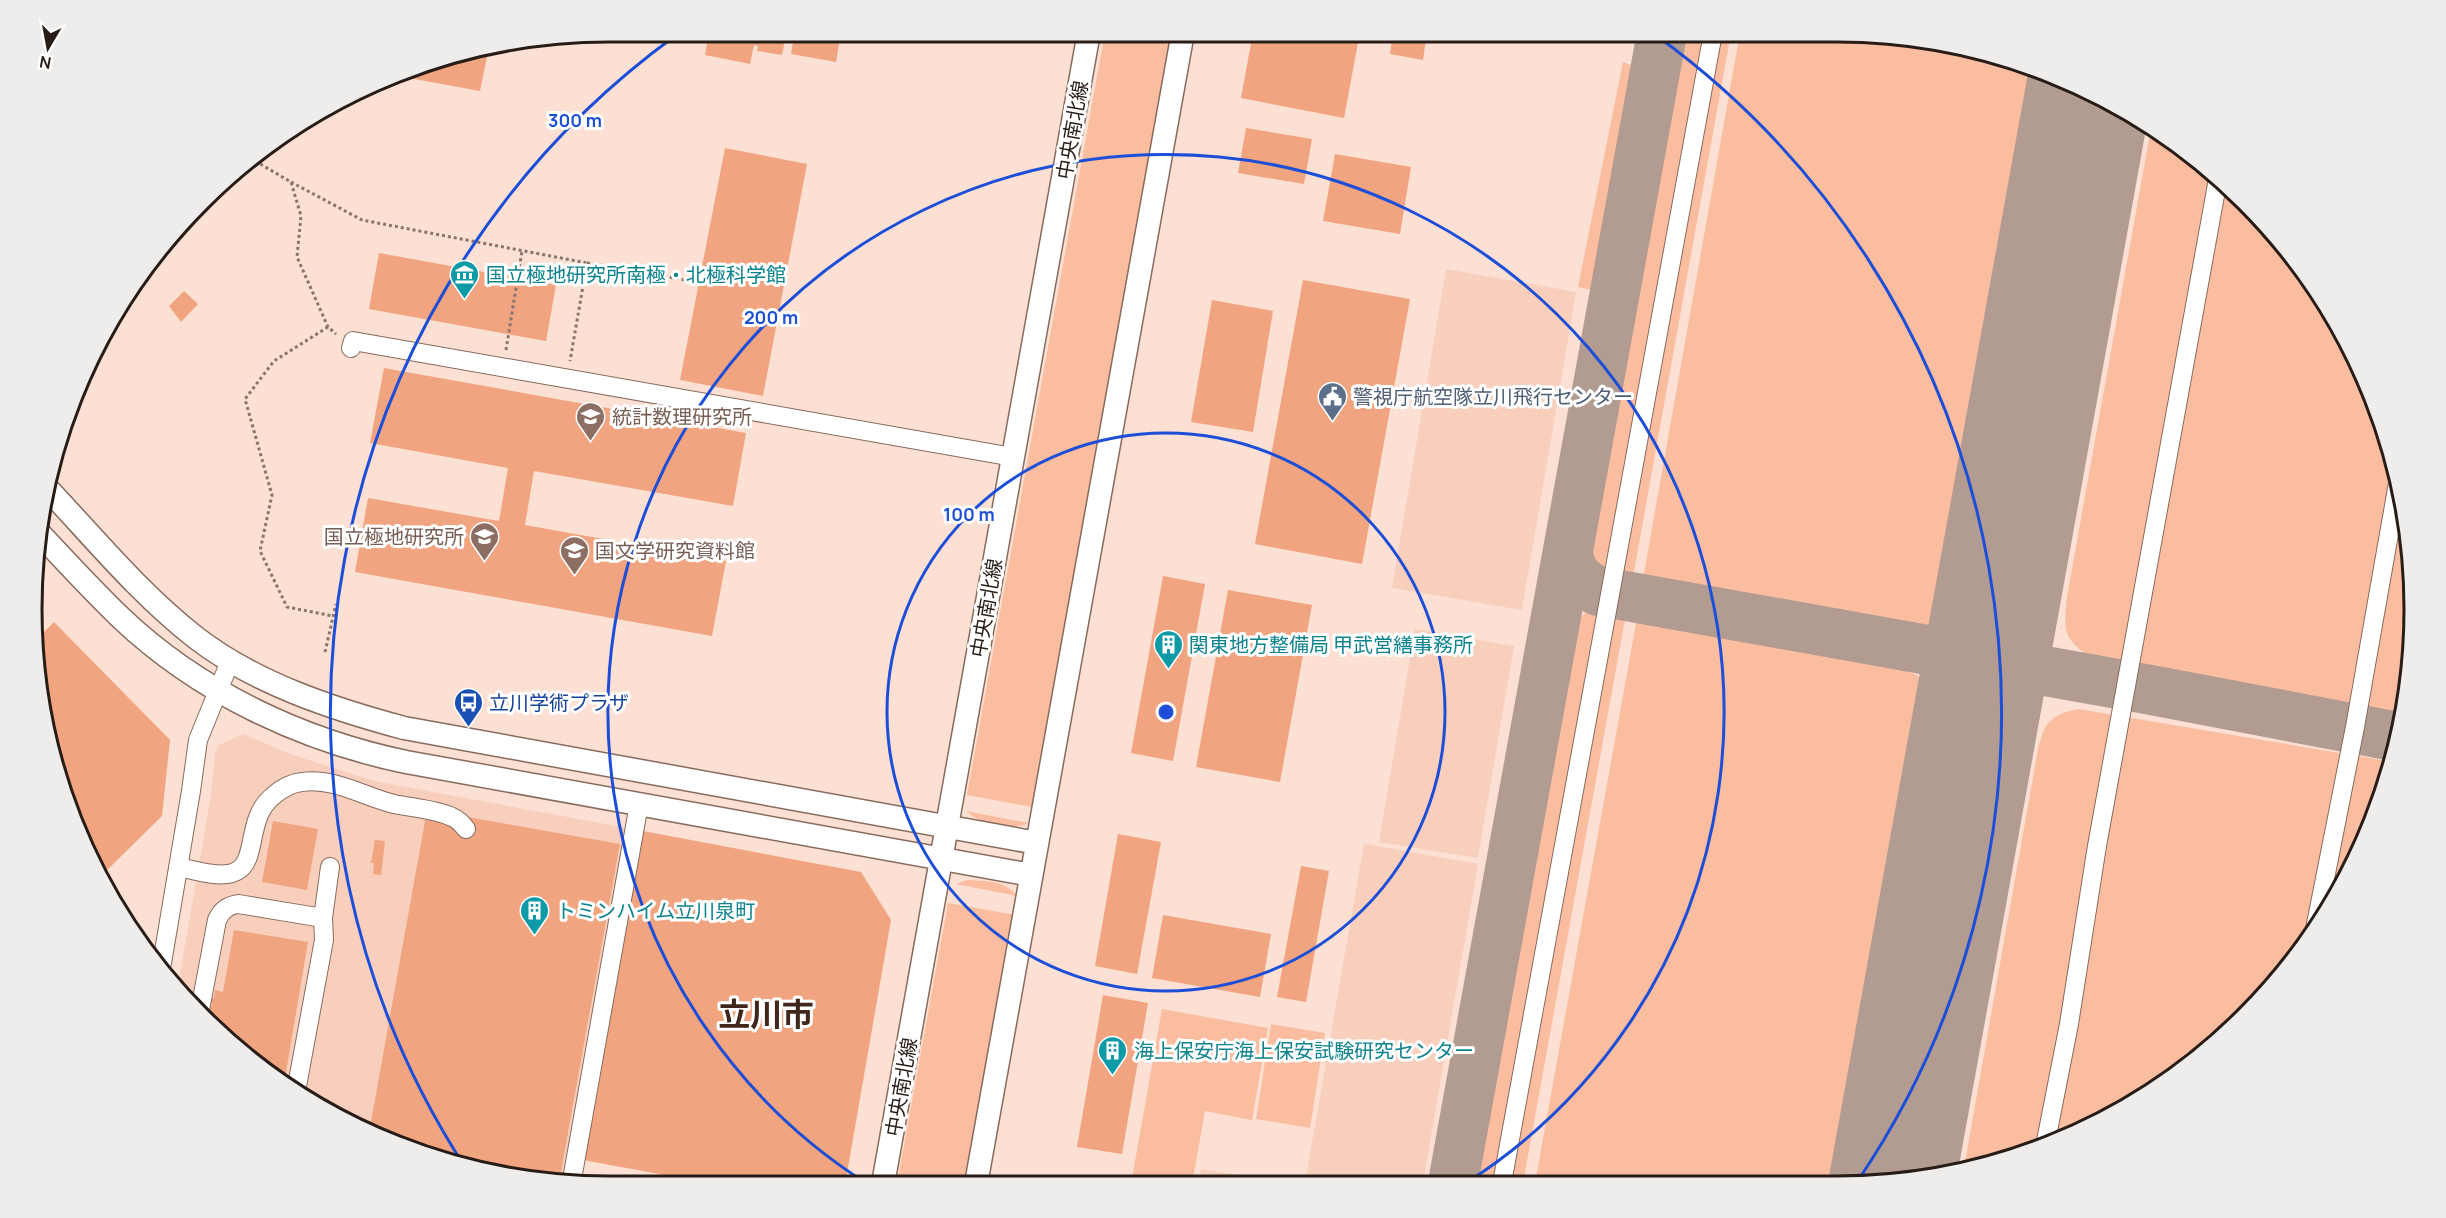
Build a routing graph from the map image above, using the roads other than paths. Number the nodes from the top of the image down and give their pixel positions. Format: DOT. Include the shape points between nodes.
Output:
graph roads {
  1 [pos="1087,42"];
  2 [pos="1181,42"];
  3 [pos="1711,42"];
  4 [pos="2216,188"];
  5 [pos="352,344"];
  6 [pos="1013,457"];
  7 [pos="53,496"];
  8 [pos="2394,505"];
  9 [pos="46,541"];
  10 [pos="231,659"];
  11 [pos="217,690"];
  12 [pos="639,804"];
  13 [pos="948,827"];
  14 [pos="466,829"];
  15 [pos="1037,843"];
  16 [pos="942,860"];
  17 [pos="178,867"];
  18 [pos="330,867"];
  19 [pos="1031,875"];
  20 [pos="2320,905"];
  21 [pos="323,918"];
  22 [pos="163,959"];
  23 [pos="201,1003"];
  24 [pos="298,1082"];
  25 [pos="2047,1136"];
  26 [pos="573,1175"];
  27 [pos="884,1176"];
  28 [pos="977,1176"];
  29 [pos="1503,1176"];
  1 -- 6 [label="main road, 中央南北線"];
  2 -- 15 [label="main road"];
  3 -- 29 [label="street"];
  4 -- 25 [label="street"];
  5 -- 6 [label="street" via="567,379 813,430"];
  6 -- 13 [label="main road, 中央南北線"];
  7 -- 10 [label="main road" via="164,610 196,638"];
  8 -- 20 [label="street"];
  9 -- 11 [label="main road" via="122,618 170,659"];
  10 -- 11 [label="street"];
  10 -- 13 [label="main road" via="287,689 334,708 404,728"];
  11 -- 12 [label="main road" via="305,733 375,755"];
  11 -- 17 [label="street" via="198,740"];
  12 -- 16 [label="main road"];
  12 -- 26 [label="street"];
  13 -- 15 [label="main road"];
  13 -- 16 [label="main road, 中央南北線"];
  14 -- 17 [label="street" via="454,817 320,782 302,782 288,786 263,806 241,869 220,874"];
  15 -- 19 [label="main road"];
  16 -- 19 [label="main road"];
  16 -- 27 [label="main road, 中央南北線"];
  17 -- 22 [label="street"];
  18 -- 21 [label="street"];
  19 -- 28 [label="main road"];
  21 -- 23 [label="street" via="238,904 222,911"];
  21 -- 24 [label="street" via="324,940"];
}
